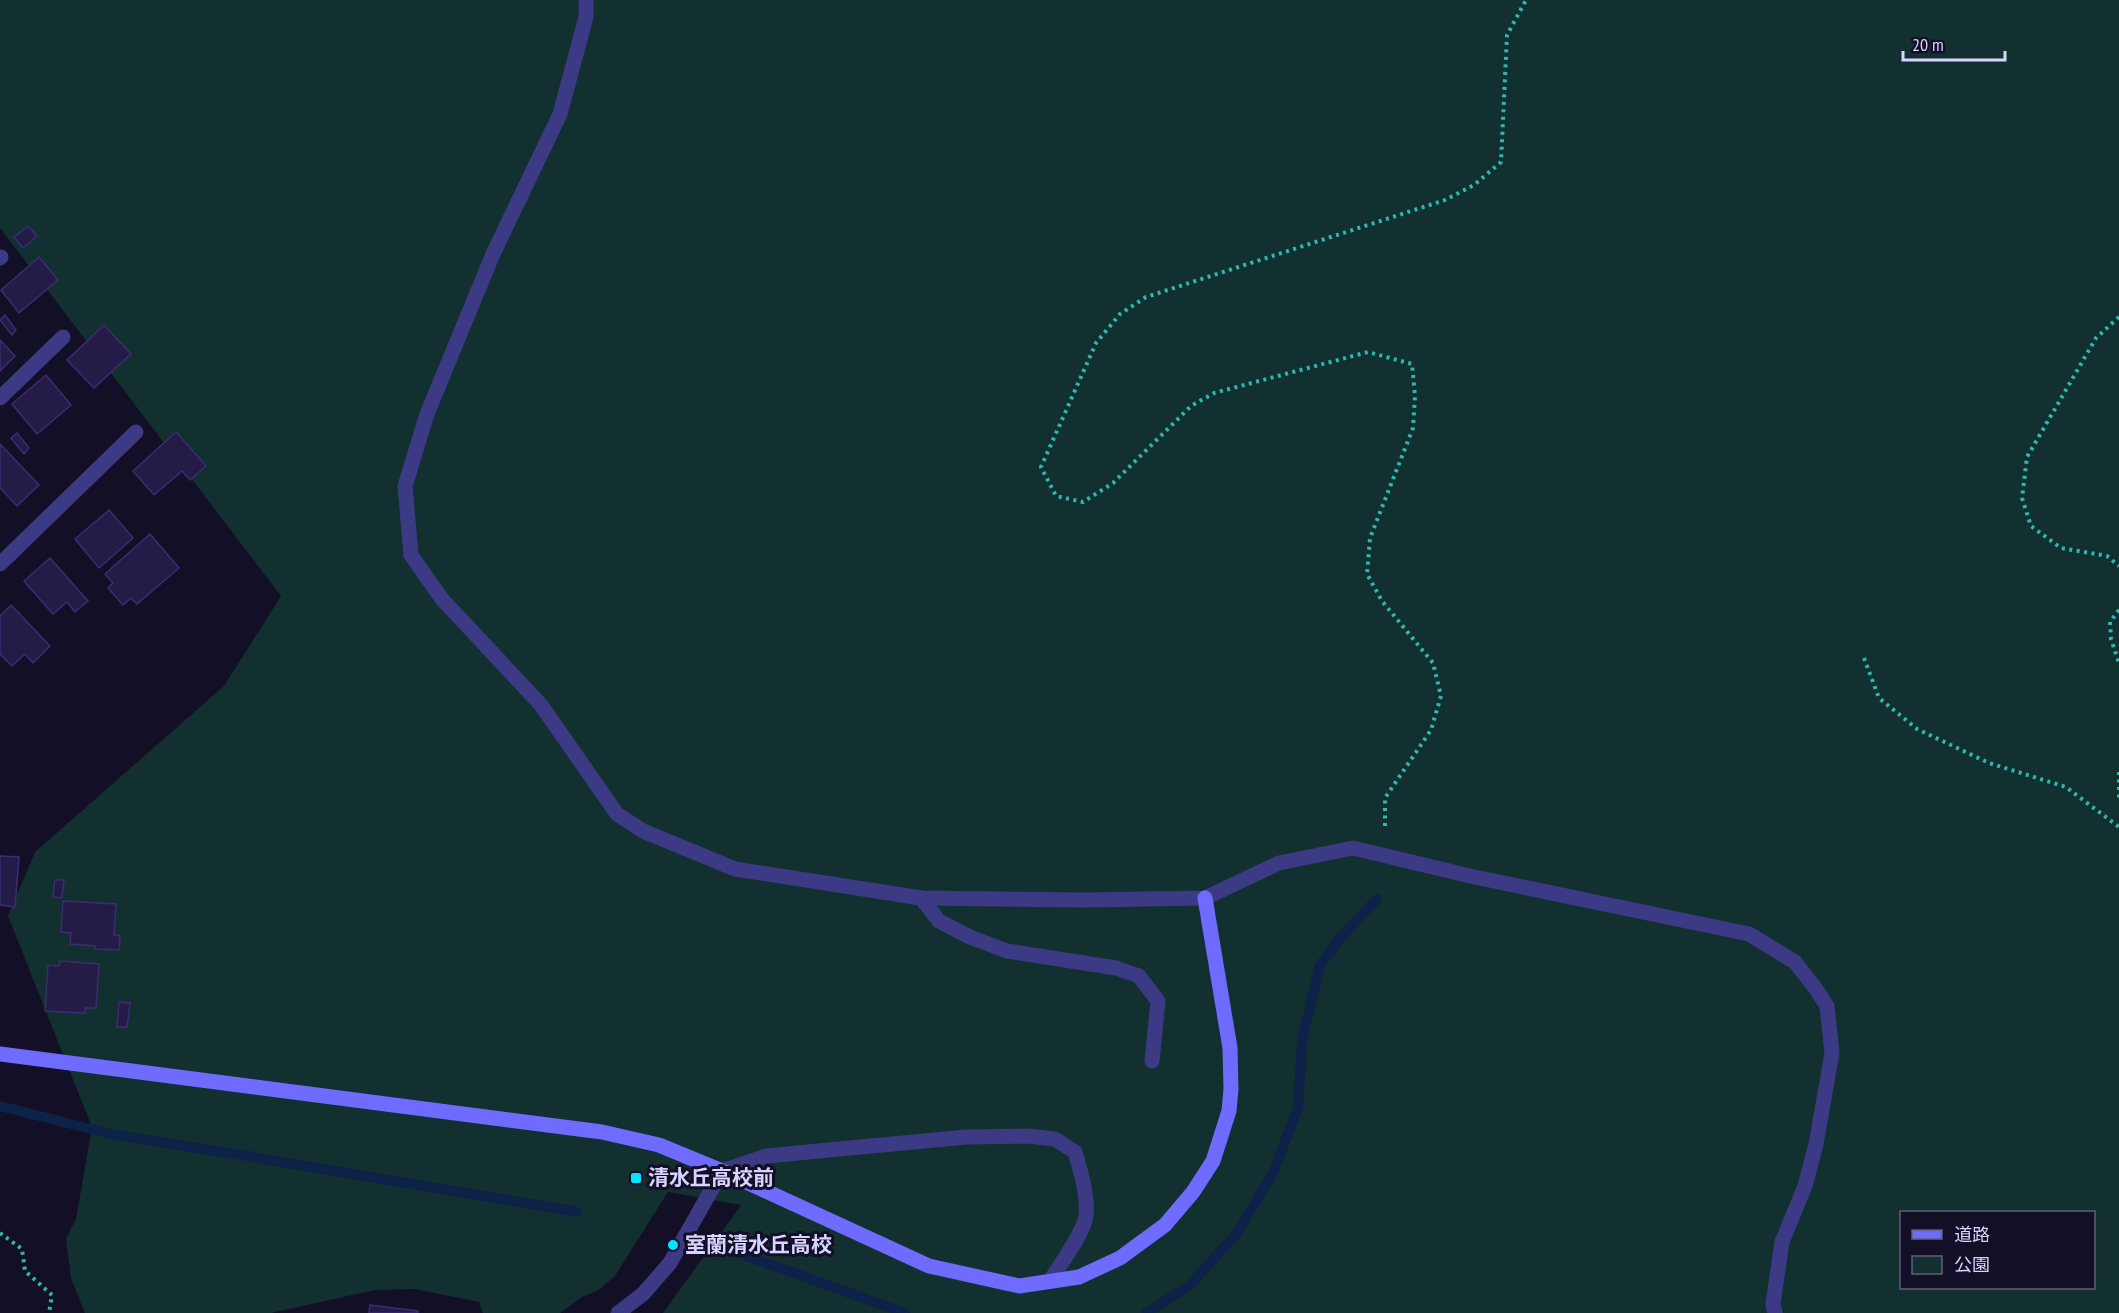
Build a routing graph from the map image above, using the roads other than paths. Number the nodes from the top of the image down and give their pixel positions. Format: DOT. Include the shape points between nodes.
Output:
graph roads {
  1 [pos="586,0"];
  2 [pos="63,337"];
  3 [pos="0,398"];
  4 [pos="136,432"];
  5 [pos="2,557"];
  6 [pos="921,898"];
  7 [pos="1205,898"];
  8 [pos="0,1054"];
  9 [pos="1152,1061"];
  10 [pos="722,1171"];
  11 [pos="1050,1281"];
  12 [pos="618,1313"];
  13 [pos="1775,1313"];
  1 -- 6 [label="street" via="586,17 560,114 493,254 427,414 405,486 411,555 442,600 541,705 617,814 643,831 735,869"];
  2 -- 3 [label="street"];
  4 -- 5 [label="street"];
  6 -- 7 [label="street"];
  6 -- 9 [label="street" via="939,921 1007,951 1116,968 1139,976 1158,1002"];
  7 -- 11 [label="street" via="1230,1048 1229,1111 1213,1161 1165,1225 1120,1258 1079,1277"];
  7 -- 13 [label="street" via="1279,863 1353,848 1749,934 1795,962 1827,1006 1832,1053 1805,1186 1782,1242"];
  8 -- 10 [label="street" via="602,1132 659,1145"];
  10 -- 11 [label="street" via="929,1266 1019,1286"];
  10 -- 11 [label="street" via="766,1156 966,1137 1055,1139 1075,1152 1085,1185 1086,1218"];
  10 -- 12 [label="street" via="670,1263"];
}
